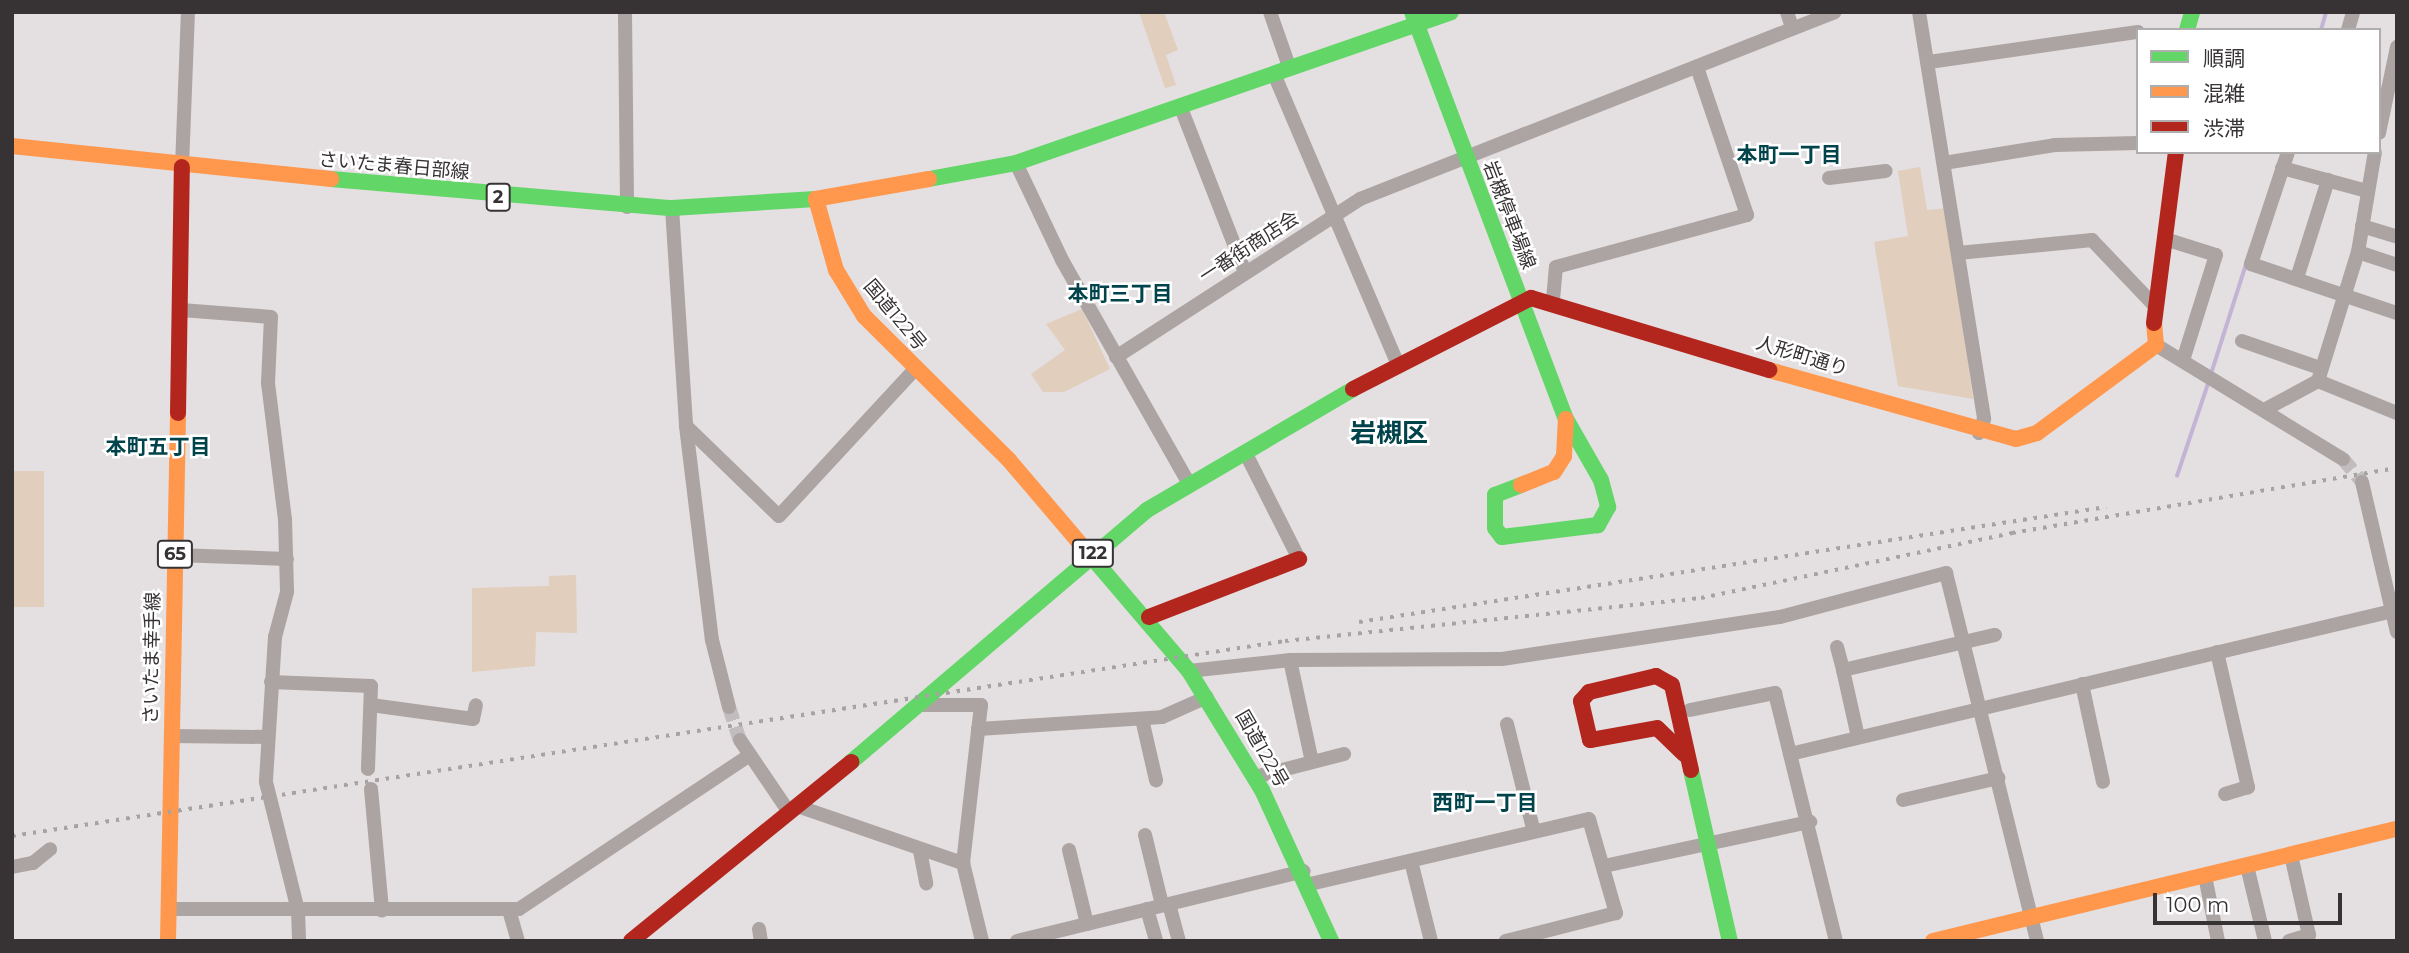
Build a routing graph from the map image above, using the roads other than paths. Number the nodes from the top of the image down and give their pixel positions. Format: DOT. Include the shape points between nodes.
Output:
graph roads {
  1 [pos="187,12"];
  2 [pos="625,12"];
  3 [pos="1270,12"];
  4 [pos="1451,12"];
  5 [pos="1787,12"];
  6 [pos="1835,12"];
  7 [pos="1919,12"];
  8 [pos="1414,19"];
  9 [pos="1792,27"];
  10 [pos="2136,32"];
  11 [pos="2397,47"];
  12 [pos="1928,62"];
  13 [pos="1697,67"];
  14 [pos="1290,69"];
  15 [pos="1273,74"];
  16 [pos="2383,88"];
  17 [pos="1181,108"];
  18 [pos="2381,110"];
  19 [pos="2136,143"];
  20 [pos="12,146"];
  21 [pos="2176,154"];
  22 [pos="2287,154"];
  23 [pos="2375,154"];
  24 [pos="1465,157"];
  25 [pos="1016,163"];
  26 [pos="1944,163"];
  27 [pos="182,167"];
  28 [pos="2282,168"];
  29 [pos="1886,171"];
  30 [pos="1829,178"];
  31 [pos="2328,180"];
  32 [pos="2367,191"];
  33 [pos="816,199"];
  34 [pos="627,207"];
  35 [pos="672,208"];
  36 [pos="1333,214"];
  37 [pos="2362,226"];
  38 [pos="2397,237"];
  39 [pos="2165,239"];
  40 [pos="2358,251"];
  41 [pos="1958,253"];
  42 [pos="2397,265"];
  43 [pos="1245,272"];
  44 [pos="2298,278"];
  45 [pos="2344,294"];
  46 [pos="1553,300"];
  47 [pos="1520,303"];
  48 [pos="2153,304"];
  49 [pos="181,310"];
  50 [pos="2397,313"];
  51 [pos="2242,341"];
  52 [pos="2156,345"];
  53 [pos="1116,357"];
  54 [pos="2183,360"];
  55 [pos="1397,363"];
  56 [pos="914,370"];
  57 [pos="2319,375"];
  58 [pos="2266,409"];
  59 [pos="2397,413"];
  60 [pos="1566,419"];
  61 [pos="686,426"];
  62 [pos="1979,433"];
  63 [pos="1245,452"];
  64 [pos="2343,459"];
  65 [pos="2362,482"];
  66 [pos="1190,485"];
  67 [pos="175,555"];
  68 [pos="1096,555"];
  69 [pos="286,559"];
  70 [pos="1299,559"];
  71 [pos="2394,610"];
  72 [pos="1149,617"];
  73 [pos="2397,632"];
  74 [pos="1995,635"];
  75 [pos="1964,644"];
  76 [pos="1837,647"];
  77 [pos="2217,652"];
  78 [pos="1290,660"];
  79 [pos="1843,670"];
  80 [pos="1189,671"];
  81 [pos="271,682"];
  82 [pos="2082,684"];
  83 [pos="1206,698"];
  84 [pos="371,705"];
  85 [pos="475,705"];
  86 [pos="918,705"];
  87 [pos="1981,705"];
  88 [pos="729,707"];
  89 [pos="1684,709"];
  90 [pos="1142,719"];
  91 [pos="1507,724"];
  92 [pos="978,729"];
  93 [pos="1657,729"];
  94 [pos="172,736"];
  95 [pos="268,737"];
  96 [pos="1858,737"];
  97 [pos="740,740"];
  98 [pos="1344,754"];
  99 [pos="1684,754"];
  100 [pos="1790,754"];
  101 [pos="747,757"];
  102 [pos="1312,762"];
  103 [pos="368,769"];
  104 [pos="1255,776"];
  105 [pos="1998,778"];
  106 [pos="1156,780"];
  107 [pos="2103,782"];
  108 [pos="371,789"];
  109 [pos="2225,794"];
  110 [pos="1903,800"];
  111 [pos="793,809"];
  112 [pos="1810,822"];
  113 [pos="2397,829"];
  114 [pos="1534,832"];
  115 [pos="1145,835"];
  116 [pos="1707,845"];
  117 [pos="50,849"];
  118 [pos="1069,850"];
  119 [pos="919,851"];
  120 [pos="2291,855"];
  121 [pos="1411,861"];
  122 [pos="962,863"];
  123 [pos="1604,866"];
  124 [pos="2247,866"];
  125 [pos="12,867"];
  126 [pos="2205,876"];
  127 [pos="1307,878"];
  128 [pos="926,883"];
  129 [pos="1159,906"];
  130 [pos="169,909"];
  131 [pos="299,910"];
  132 [pos="509,910"];
  133 [pos="382,911"];
  134 [pos="2031,918"];
  135 [pos="1079,931"];
  136 [pos="1539,937"];
  137 [pos="1038,938"];
  138 [pos="168,941"];
  139 [pos="299,941"];
  140 [pos="518,941"];
  141 [pos="631,941"];
  142 [pos="982,941"];
  143 [pos="1017,941"];
  144 [pos="1156,941"];
  145 [pos="1179,941"];
  146 [pos="1331,941"];
  147 [pos="1431,941"];
  148 [pos="1506,941"];
  149 [pos="1730,941"];
  150 [pos="1836,941"];
  151 [pos="1933,941"];
  152 [pos="2037,941"];
  153 [pos="2218,941"];
  154 [pos="2265,941"];
  155 [pos="2289,941"];
  1 -- 27 [label="street"];
  2 -- 34 [label="street"];
  3 -- 14 [label="street"];
  4 -- 8 [label="main road"];
  5 -- 9 [label="street"];
  6 -- 9 [label="street, 一番街商店会"];
  7 -- 12 [label="street"];
  8 -- 14 [label="main road"];
  8 -- 24 [label="main road, 岩槻停車場線"];
  9 -- 13 [label="street, 一番街商店会"];
  10 -- 12 [label="street"];
  11 -- 16 [label="street"];
  12 -- 26 [label="street"];
  13 -- 24 [label="street, 一番街商店会"];
  13 -- 46 [label="street" via="1747,215 1556,267"];
  14 -- 15 [label="main road"];
  15 -- 17 [label="main road"];
  15 -- 36 [label="street"];
  16 -- 18 [label="street"];
  17 -- 25 [label="main road"];
  17 -- 43 [label="street"];
  19 -- 26 [label="street" via="2055,145"];
  20 -- 27 [label="main road, さいたま春日部線 / 2"];
  21 -- 39 [label="main road"];
  22 -- 28 [label="street"];
  23 -- 32 [label="street"];
  24 -- 36 [label="street, 一番街商店会"];
  24 -- 47 [label="main road, 岩槻停車場線"];
  25 -- 33 [label="main road"];
  25 -- 53 [label="street"];
  26 -- 41 [label="street"];
  27 -- 34 [label="main road, さいたま春日部線 / 2"];
  27 -- 49 [label="main road, さいたま幸手線 / 65"];
  28 -- 31 [label="street"];
  28 -- 44 [label="street" via="2251,264"];
  29 -- 30 [label="street"];
  31 -- 32 [label="street"];
  31 -- 44 [label="street"];
  32 -- 37 [label="street"];
  33 -- 35 [label="main road, さいたま春日部線 / 2"];
  33 -- 56 [label="main road, 国道122号 / 122" via="850,296"];
  34 -- 35 [label="main road, さいたま春日部線 / 2"];
  35 -- 61 [label="street"];
  36 -- 43 [label="street, 一番街商店会"];
  36 -- 55 [label="street"];
  37 -- 38 [label="street"];
  37 -- 40 [label="street"];
  39 -- 48 [label="main road"];
  39 -- 54 [label="street" via="2216,255"];
  40 -- 42 [label="street"];
  40 -- 45 [label="street"];
  41 -- 48 [label="street" via="2092,240"];
  41 -- 62 [label="street" via="1984,419"];
  43 -- 53 [label="street, 一番街商店会"];
  44 -- 45 [label="street"];
  45 -- 50 [label="street"];
  45 -- 57 [label="street"];
  46 -- 47 [label="main road"];
  46 -- 62 [label="main road, 人形町通り"];
  47 -- 55 [label="main road"];
  47 -- 60 [label="main road, 岩槻停車場線"];
  48 -- 52 [label="main road"];
  49 -- 67 [label="main road, さいたま幸手線 / 65"];
  49 -- 69 [label="street" via="271,317 268,383"];
  51 -- 57 [label="street"];
  52 -- 54 [label="street"];
  52 -- 62 [label="main road, 人形町通り" via="2037,433 2016,439"];
  53 -- 66 [label="street"];
  54 -- 58 [label="street"];
  55 -- 63 [label="main road"];
  56 -- 61 [label="street" via="779,516"];
  56 -- 68 [label="main road, 国道122号 / 122" via="1009,460"];
  57 -- 58 [label="street"];
  57 -- 59 [label="street"];
  58 -- 64 [label="street"];
  60 -- 60 [label="main road, 岩槻停車場線" via="1601,480 1604,520 1502,537 1494,528 1495,495 1554,472 1564,456"];
  61 -- 88 [label="street" via="712,640"];
  63 -- 66 [label="main road"];
  63 -- 70 [label="street"];
  65 -- 71 [label="street"];
  66 -- 68 [label="main road" via="1147,510"];
  67 -- 69 [label="street"];
  67 -- 94 [label="main road, さいたま幸手線 / 65"];
  68 -- 72 [label="main road, 国道122号 / 122"];
  68 -- 86 [label="main road"];
  69 -- 81 [label="street"];
  70 -- 72 [label="main road"];
  71 -- 73 [label="street"];
  71 -- 77 [label="street"];
  72 -- 80 [label="main road, 国道122号 / 122"];
  74 -- 75 [label="street"];
  75 -- 78 [label="street" via="1947,573 1780,617 1502,659"];
  75 -- 79 [label="street"];
  75 -- 87 [label="street"];
  76 -- 79 [label="street"];
  77 -- 82 [label="street"];
  77 -- 109 [label="street" via="2248,787"];
  78 -- 80 [label="street"];
  78 -- 102 [label="street"];
  79 -- 96 [label="street"];
  80 -- 83 [label="main road, 国道122号 / 122"];
  81 -- 84 [label="street" via="371,686"];
  81 -- 95 [label="street"];
  82 -- 87 [label="street"];
  82 -- 107 [label="street"];
  83 -- 90 [label="street"];
  83 -- 104 [label="main road, 国道122号 / 122"];
  84 -- 85 [label="street" via="472,719"];
  84 -- 103 [label="street"];
  86 -- 92 [label="street" via="973,701 981,705"];
  86 -- 111 [label="main road"];
  87 -- 96 [label="street"];
  87 -- 105 [label="street"];
  89 -- 93 [label="main road"];
  89 -- 93 [label="main road" via="1672,685 1656,676 1589,692 1581,701 1587,735 1595,742"];
  89 -- 99 [label="main road"];
  89 -- 100 [label="street" via="1775,693"];
  90 -- 92 [label="street"];
  90 -- 106 [label="street"];
  91 -- 114 [label="street"];
  92 -- 122 [label="street"];
  93 -- 99 [label="main road"];
  94 -- 95 [label="street"];
  94 -- 130 [label="main road, さいたま幸手線 / 65"];
  95 -- 131 [label="street" via="266,782"];
  96 -- 100 [label="street"];
  97 -- 101 [label="street"];
  98 -- 102 [label="street"];
  99 -- 116 [label="main road"];
  100 -- 112 [label="street"];
  101 -- 111 [label="street"];
  101 -- 132 [label="street"];
  102 -- 104 [label="street"];
  104 -- 127 [label="main road, 国道122号 / 122"];
  105 -- 110 [label="street"];
  105 -- 134 [label="street"];
  108 -- 133 [label="street"];
  111 -- 119 [label="street"];
  111 -- 141 [label="main road"];
  112 -- 116 [label="street"];
  112 -- 150 [label="street"];
  113 -- 120 [label="main road"];
  114 -- 121 [label="street"];
  114 -- 123 [label="street" via="1589,819"];
  115 -- 129 [label="street"];
  116 -- 123 [label="street"];
  116 -- 149 [label="main road"];
  117 -- 125 [label="street" via="33,863"];
  118 -- 135 [label="street"];
  119 -- 122 [label="street"];
  119 -- 128 [label="street"];
  120 -- 124 [label="main road"];
  120 -- 155 [label="street" via="2309,935"];
  121 -- 127 [label="street"];
  121 -- 147 [label="street"];
  122 -- 142 [label="street"];
  123 -- 136 [label="street" via="1616,913"];
  124 -- 126 [label="main road"];
  124 -- 154 [label="street"];
  126 -- 134 [label="main road"];
  126 -- 153 [label="street"];
  127 -- 129 [label="street"];
  127 -- 146 [label="main road, 国道122号 / 122"];
  129 -- 135 [label="street"];
  129 -- 144 [label="street"];
  129 -- 145 [label="street"];
  130 -- 131 [label="street"];
  130 -- 138 [label="main road, さいたま幸手線 / 65"];
  131 -- 133 [label="street"];
  131 -- 139 [label="street"];
  132 -- 133 [label="street"];
  132 -- 140 [label="street"];
  134 -- 151 [label="main road"];
  134 -- 152 [label="street"];
  135 -- 137 [label="street"];
  136 -- 148 [label="street"];
  137 -- 143 [label="street"];
}
